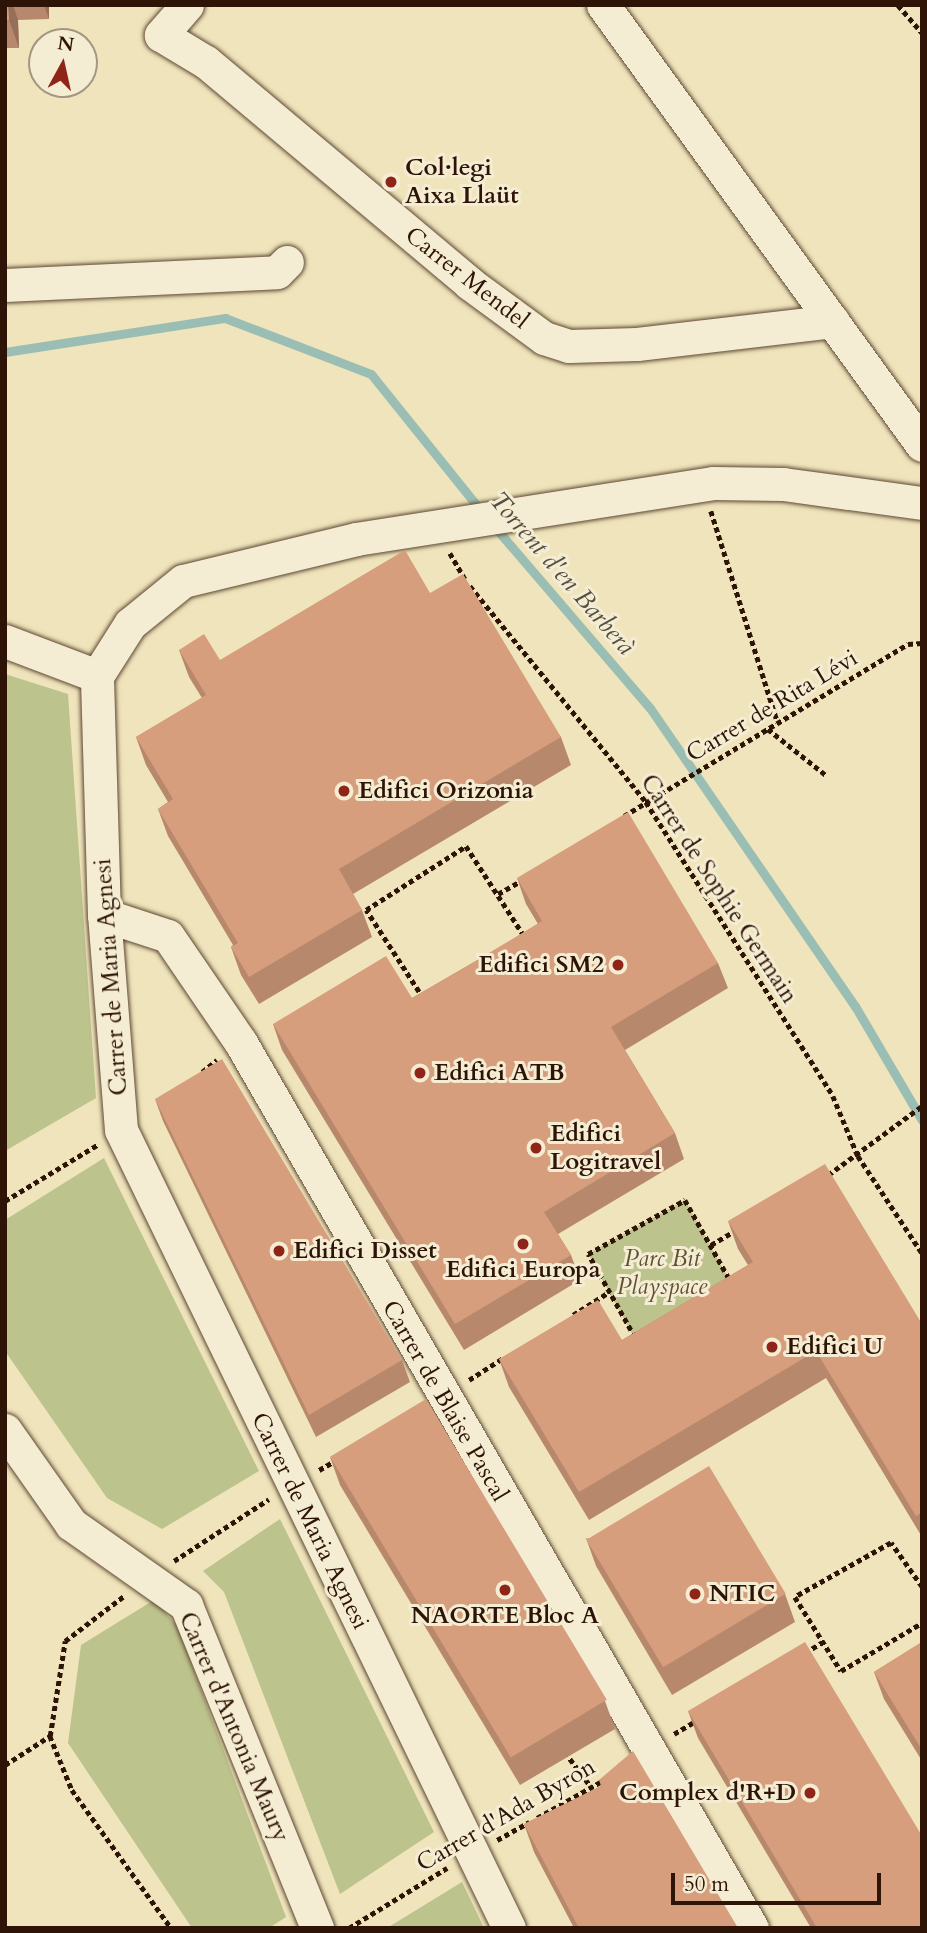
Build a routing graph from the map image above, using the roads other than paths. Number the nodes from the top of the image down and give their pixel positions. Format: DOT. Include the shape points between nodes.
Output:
graph roads {
  1 [pos="187,5"];
  2 [pos="603,5"];
  3 [pos="287,262"];
  4 [pos="5,285"];
  5 [pos="833,321"];
  6 [pos="922,445"];
  7 [pos="922,503"];
  8 [pos="5,641"];
  9 [pos="97,676"];
  10 [pos="104,915"];
  11 [pos="5,1430"];
  12 [pos="317,1928"];
  13 [pos="509,1928"];
  14 [pos="752,1928"];
  1 -- 5 [label="street, Carrer Mendel" via="161,35 206,62 469,283 544,338 569,346 637,344"];
  2 -- 5 [label="street"];
  3 -- 4 [label="street" via="277,272"];
  5 -- 6 [label="street"];
  7 -- 9 [label="street" via="783,484 713,482 356,539 183,580 130,624"];
  8 -- 9 [label="street"];
  9 -- 10 [label="street, Carrer de Maria Agnesi"];
  10 -- 13 [label="street, Carrer de Maria Agnesi" via="121,1130"];
  10 -- 14 [label="street, Carrer de Blaise Pascal" via="168,936 240,1043"];
  11 -- 12 [label="street, Carrer d'Antonia Maury" via="72,1524 186,1605"];
}
